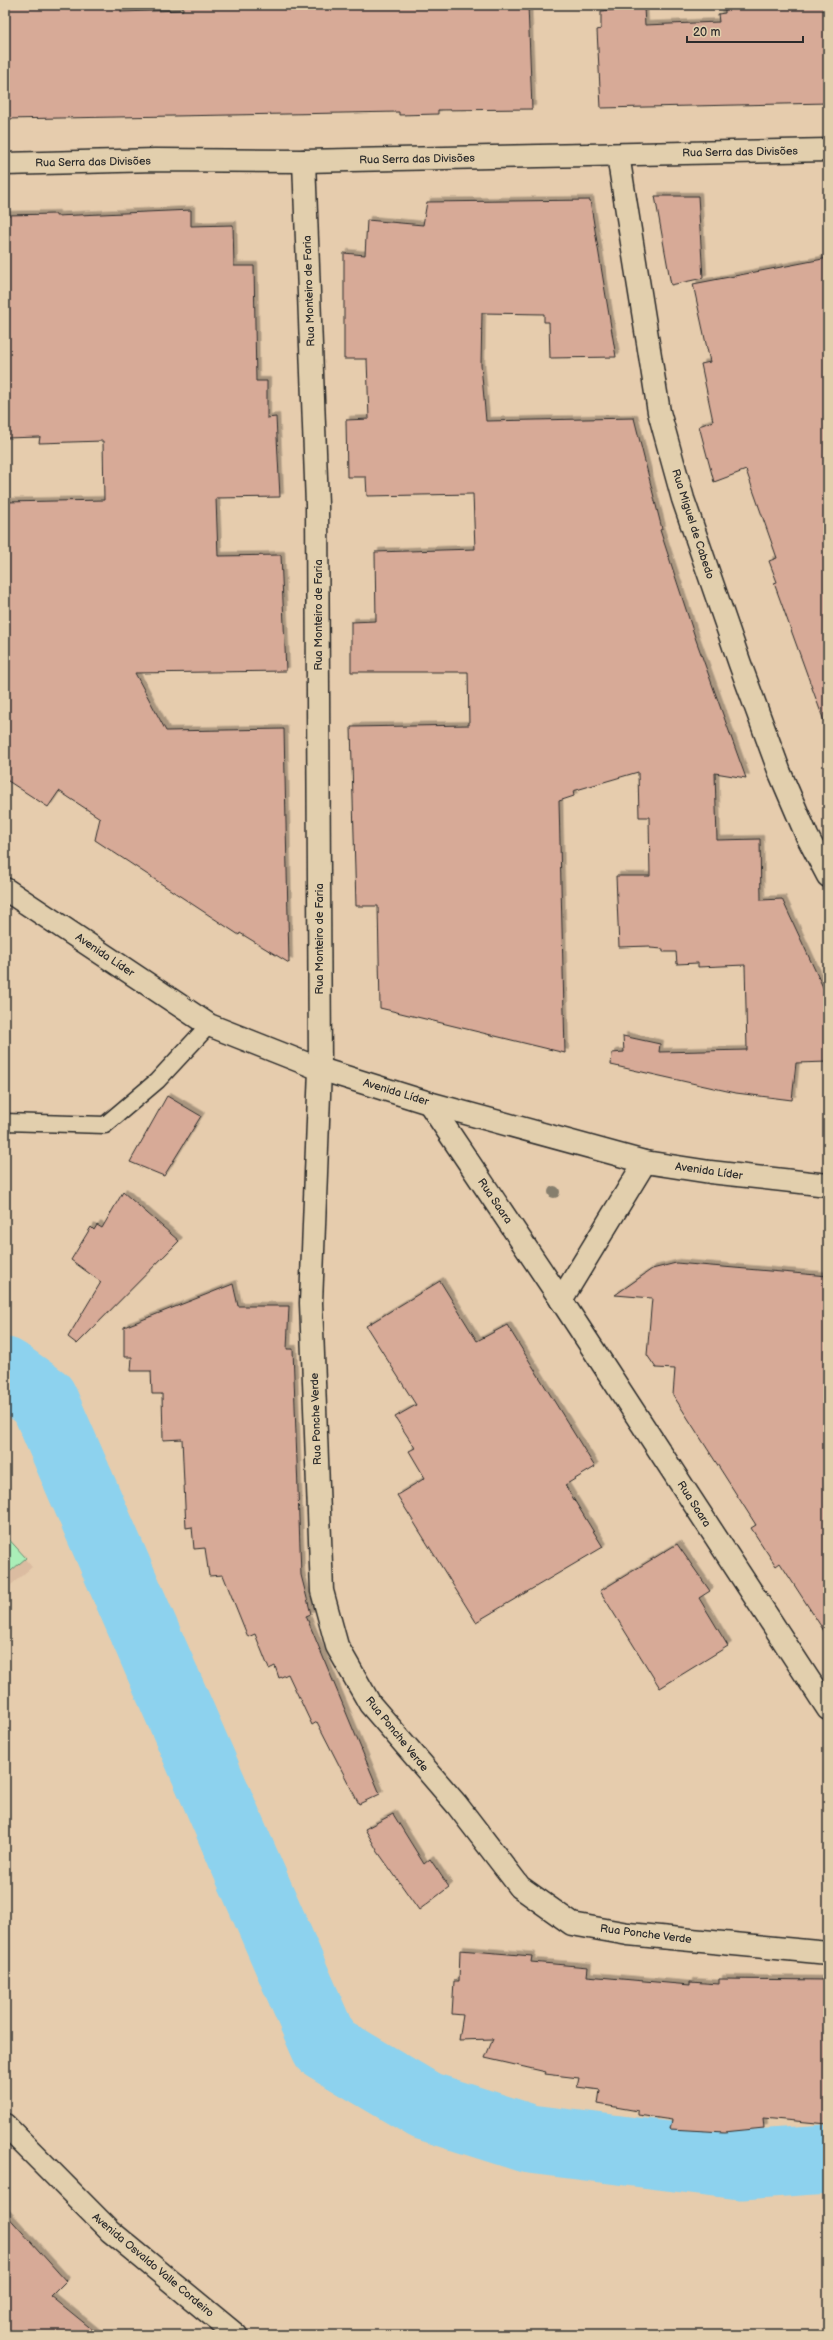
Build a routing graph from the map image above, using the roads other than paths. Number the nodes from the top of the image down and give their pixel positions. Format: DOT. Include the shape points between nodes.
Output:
graph roads {
  1 [pos="828,150"];
  2 [pos="618,155"];
  3 [pos="304,161"];
  4 [pos="5,164"];
  5 [pos="828,876"];
  6 [pos="5,889"];
  7 [pos="209,1025"];
  8 [pos="320,1069"];
  9 [pos="429,1103"];
  10 [pos="5,1122"];
  11 [pos="645,1162"];
  12 [pos="828,1186"];
  13 [pos="561,1300"];
  14 [pos="828,1709"];
  15 [pos="828,1953"];
  16 [pos="5,2125"];
  17 [pos="236,2335"];
  1 -- 2 [label="street, Rua Serra das Divisões"];
  2 -- 3 [label="street, Rua Serra das Divisões"];
  2 -- 5 [label="street, Rua Miguel de Cabedo" via="659,412 683,499 780,773 807,836"];
  3 -- 4 [label="street, Rua Serra das Divisões" via="155,160"];
  3 -- 8 [label="street, Rua Monteiro de Faria" via="317,505"];
  6 -- 7 [label="street, Avenida Líder"];
  7 -- 8 [label="street, Avenida Líder"];
  7 -- 10 [label="lane" via="157,1080 105,1125"];
  8 -- 9 [label="street, Avenida Líder"];
  8 -- 15 [label="street, Rua Ponche Verde" via="311,1303 322,1591 337,1646 370,1704 457,1805 520,1888 572,1924 628,1934"];
  9 -- 11 [label="street, Avenida Líder"];
  9 -- 13 [label="street, Rua Saara"];
  11 -- 12 [label="street, Avenida Líder"];
  11 -- 13 [label="street"];
  13 -- 14 [label="street, Rua Saara"];
  16 -- 17 [label="street, Avenida Osvaldo Valle Cordeiro" via="110,2231"];
}
